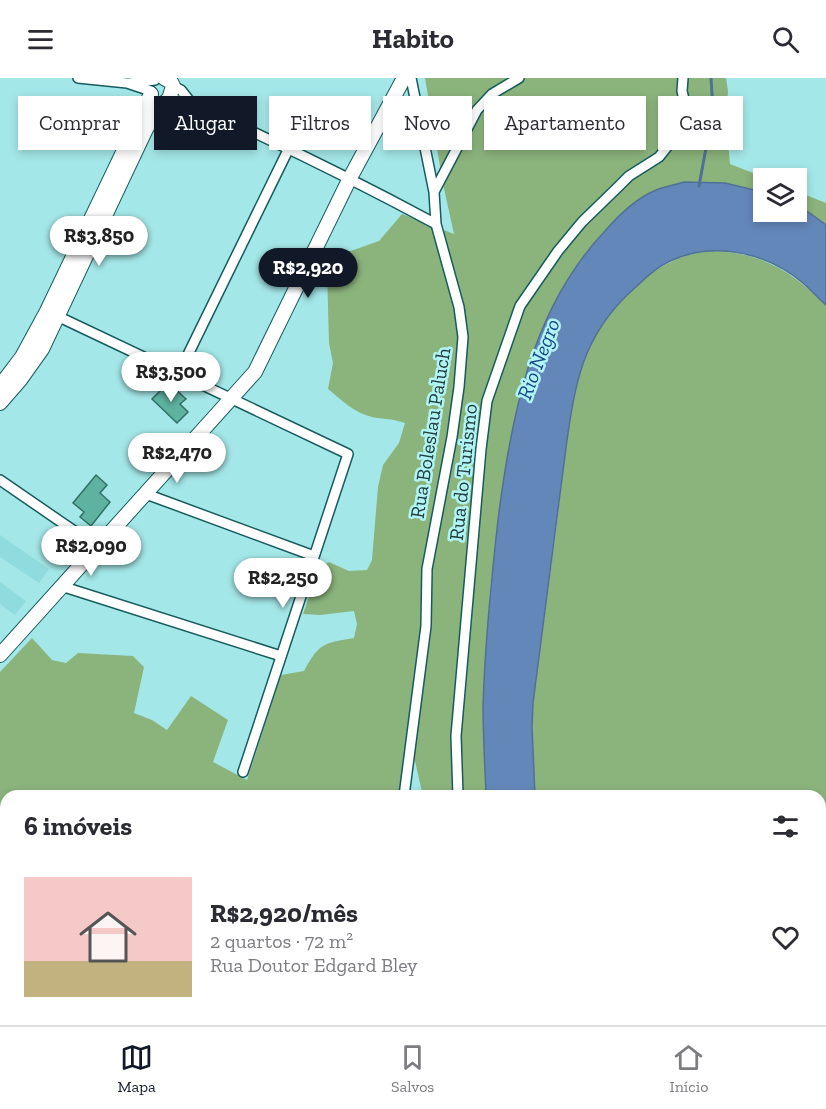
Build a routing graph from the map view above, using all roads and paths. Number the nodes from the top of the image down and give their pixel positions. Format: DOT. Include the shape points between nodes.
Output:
graph roads {
  1 [pos="78,78"];
  2 [pos="404,78"];
  3 [pos="411,78"];
  4 [pos="519,78"];
  5 [pos="683,78"];
  6 [pos="162,86"];
  7 [pos="269,139"];
  8 [pos="288,150"];
  9 [pos="293,150"];
  10 [pos="350,178"];
  11 [pos="434,192"];
  12 [pos="436,224"];
  13 [pos="53,314"];
  14 [pos="179,374"];
  15 [pos="0,386"];
  16 [pos="233,399"];
  17 [pos="0,403"];
  18 [pos="0,480"];
  19 [pos="146,495"];
  20 [pos="96,546"];
  21 [pos="314,556"];
  22 [pos="61,586"];
  23 [pos="0,655"];
  24 [pos="281,656"];
  25 [pos="243,772"];
  26 [pos="405,790"];
  27 [pos="458,790"];
  1 -- 6 [label="street"];
  2 -- 10 [label="street"];
  3 -- 11 [label="street, Rua Boleslau Paluch"];
  4 -- 11 [label="street" via="492,94 477,110"];
  5 -- 27 [label="street, Rua do Turismo" via="681,91 687,112 675,137 659,157 640,168 582,222 558,251 520,306 487,401 458,720"];
  6 -- 7 [label="street" via="181,90 192,104"];
  6 -- 13 [label="street" via="159,107"];
  8 -- 14 [label="street"];
  9 -- 10 [label="street"];
  10 -- 12 [label="street"];
  10 -- 16 [label="street" via="255,372"];
  11 -- 12 [label="street, Rua Boleslau Paluch"];
  12 -- 26 [label="street, Rua Boleslau Paluch" via="459,307 462,359 452,437 426,569 426,626"];
  13 -- 14 [label="street"];
  13 -- 15 [label="street"];
  13 -- 17 [label="street" via="33,363"];
  14 -- 16 [label="street"];
  16 -- 19 [label="street"];
  16 -- 21 [label="street" via="348,454"];
  18 -- 20 [label="street"];
  19 -- 20 [label="street"];
  19 -- 21 [label="street"];
  20 -- 22 [label="street"];
  21 -- 24 [label="street"];
  22 -- 23 [label="street"];
  22 -- 24 [label="street"];
  24 -- 25 [label="street"];
}
